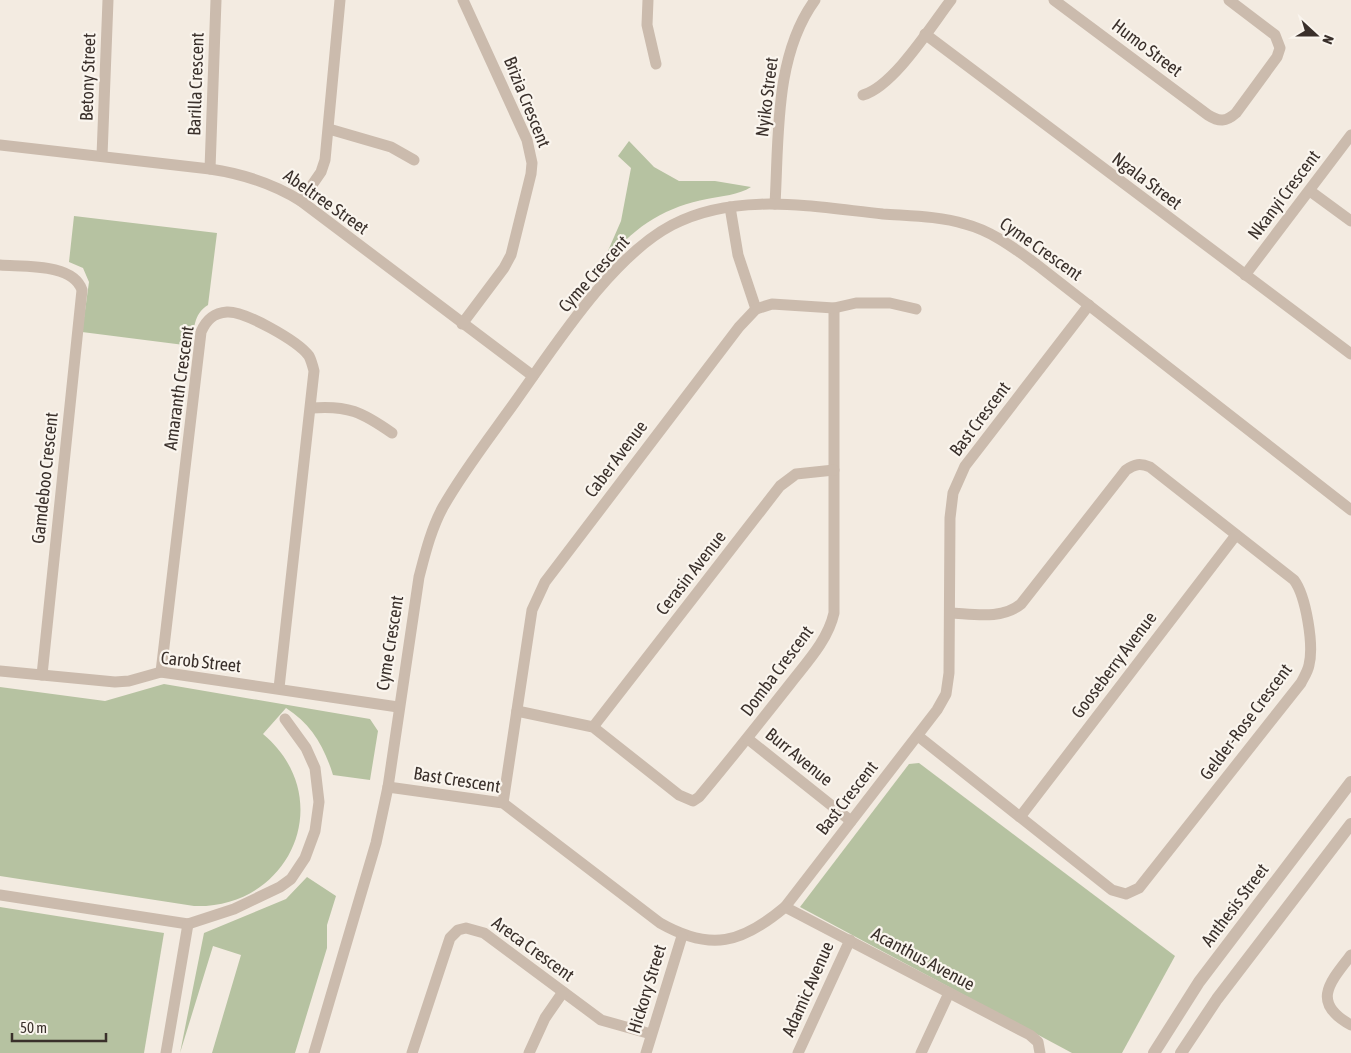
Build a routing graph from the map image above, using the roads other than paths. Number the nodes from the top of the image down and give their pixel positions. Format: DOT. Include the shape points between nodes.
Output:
graph roads {
  1 [pos="108,0"];
  2 [pos="216,0"];
  3 [pos="340,0"];
  4 [pos="463,0"];
  5 [pos="648,0"];
  6 [pos="815,0"];
  7 [pos="951,0"];
  8 [pos="1054,0"];
  9 [pos="1229,0"];
  10 [pos="924,34"];
  11 [pos="656,64"];
  12 [pos="863,95"];
  13 [pos="329,129"];
  14 [pos="1351,135"];
  15 [pos="0,145"];
  16 [pos="102,156"];
  17 [pos="414,160"];
  18 [pos="210,169"];
  19 [pos="1310,191"];
  20 [pos="301,201"];
  21 [pos="775,204"];
  22 [pos="730,207"];
  23 [pos="1351,221"];
  24 [pos="0,265"];
  25 [pos="1245,276"];
  26 [pos="1089,305"];
  27 [pos="834,308"];
  28 [pos="916,308"];
  29 [pos="756,309"];
  30 [pos="462,324"];
  31 [pos="1351,354"];
  32 [pos="533,376"];
  33 [pos="311,408"];
  34 [pos="392,433"];
  35 [pos="834,470"];
  36 [pos="1351,510"];
  37 [pos="1236,535"];
  38 [pos="950,613"];
  39 [pos="0,671"];
  40 [pos="161,672"];
  41 [pos="42,675"];
  42 [pos="280,688"];
  43 [pos="398,707"];
  44 [pos="517,711"];
  45 [pos="285,719"];
  46 [pos="593,728"];
  47 [pos="918,736"];
  48 [pos="748,739"];
  49 [pos="1351,782"];
  50 [pos="388,787"];
  51 [pos="503,803"];
  52 [pos="1020,817"];
  53 [pos="851,821"];
  54 [pos="1351,824"];
  55 [pos="0,895"];
  56 [pos="785,907"];
  57 [pos="188,924"];
  58 [pos="682,936"];
  59 [pos="850,940"];
  60 [pos="1351,955"];
  61 [pos="563,992"];
  62 [pos="949,993"];
  63 [pos="1351,1025"];
  64 [pos="651,1034"];
  65 [pos="1040,1050"];
  66 [pos="166,1053"];
  67 [pos="314,1053"];
  68 [pos="412,1053"];
  69 [pos="529,1053"];
  70 [pos="646,1053"];
  71 [pos="798,1053"];
  72 [pos="921,1053"];
  73 [pos="1154,1053"];
  74 [pos="1181,1053"];
  1 -- 16 [label="street, Betony Street"];
  2 -- 18 [label="street, Barilla Crescent"];
  3 -- 13 [label="street"];
  4 -- 30 [label="street, Brizia Crescent" via="527,140 532,163 528,192 508,262"];
  5 -- 11 [label="street" via="647,25"];
  6 -- 21 [label="street, Nyiko Street" via="789,53 784,79"];
  7 -- 10 [label="street"];
  8 -- 9 [label="street, Humo Street" via="1208,115 1222,121 1236,113 1277,57 1280,48 1275,35"];
  10 -- 12 [label="street" via="889,80"];
  10 -- 25 [label="street, Ngala Street"];
  13 -- 17 [label="street" via="391,147"];
  13 -- 20 [label="street" via="321,172"];
  14 -- 19 [label="street, Nkanyi Crescent"];
  15 -- 16 [label="street, Abeltree Street"];
  16 -- 18 [label="street, Abeltree Street"];
  18 -- 20 [label="street, Abeltree Street" via="260,180"];
  19 -- 23 [label="street"];
  19 -- 25 [label="street, Nkanyi Crescent"];
  20 -- 30 [label="street, Abeltree Street"];
  21 -- 22 [label="street, Cyme Crescent"];
  21 -- 26 [label="street, Cyme Crescent" via="964,223 1008,243"];
  22 -- 29 [label="street" via="740,263"];
  22 -- 32 [label="street, Cyme Crescent" via="698,214 672,225 625,260"];
  24 -- 41 [label="street, Gamdeboo Crescent" via="65,272 80,284 82,297"];
  25 -- 31 [label="street, Ngala Street"];
  26 -- 36 [label="street, Cyme Crescent"];
  26 -- 38 [label="street, Bast Crescent" via="958,479 950,518"];
  27 -- 28 [label="street" via="856,303"];
  27 -- 29 [label="street" via="772,304"];
  27 -- 35 [label="street, Domba Crescent"];
  29 -- 44 [label="street, Caber Avenue" via="545,582 532,610"];
  30 -- 32 [label="street, Abeltree Street"];
  32 -- 43 [label="street, Cyme Crescent" via="462,476 433,529 419,577"];
  33 -- 34 [label="street" via="350,409"];
  33 -- 40 [label="street, Amaranth Crescent" via="314,371 309,356 295,344 252,319 229,312 214,315 206,321 200,337"];
  33 -- 42 [label="street, Amaranth Crescent"];
  35 -- 46 [label="street, Cerasin Avenue" via="796,474 780,486"];
  35 -- 48 [label="street, Domba Crescent" via="832,623 822,642"];
  37 -- 38 [label="street, Gelder-Rose Crescent" via="1150,467 1134,465 1126,470 1021,604 1000,614"];
  37 -- 52 [label="street, Gooseberry Avenue"];
  37 -- 52 [label="street, Gelder-Rose Crescent" via="1299,586 1310,655 1301,683 1133,893 1112,890"];
  38 -- 47 [label="street, Bast Crescent" via="948,684 937,710"];
  39 -- 41 [label="street, Carob Street"];
  40 -- 41 [label="street, Carob Street" via="115,682"];
  40 -- 42 [label="street, Carob Street"];
  42 -- 43 [label="street, Carob Street"];
  43 -- 50 [label="street, Cyme Crescent"];
  44 -- 46 [label="street, Domba Crescent"];
  44 -- 51 [label="street, Caber Avenue"];
  45 -- 57 [label="street" via="306,748 315,768 318,786 315,831 305,858 291,879 270,894"];
  46 -- 48 [label="street, Domba Crescent" via="679,795 693,801"];
  47 -- 52 [label="street, Gelder-Rose Crescent"];
  47 -- 53 [label="street, Bast Crescent"];
  48 -- 53 [label="street, Burr Avenue"];
  49 -- 73 [label="street, Anthesis Street" via="1198,982"];
  50 -- 51 [label="street, Bast Crescent"];
  50 -- 67 [label="street, Cyme Crescent" via="368,875"];
  51 -- 58 [label="street, Bast Crescent" via="633,903"];
  53 -- 56 [label="street, Bast Crescent"];
  54 -- 74 [label="street" via="1217,1000"];
  55 -- 57 [label="street"];
  56 -- 58 [label="street, Bast Crescent" via="764,925 730,939"];
  56 -- 59 [label="street, Acanthus Avenue"];
  57 -- 66 [label="street"];
  58 -- 64 [label="street, Hickory Street"];
  59 -- 62 [label="street, Acanthus Avenue"];
  59 -- 71 [label="street, Adamic Avenue"];
  60 -- 63 [label="street" via="1329,986 1326,998 1334,1014"];
  61 -- 64 [label="street, Areca Crescent" via="601,1020"];
  61 -- 68 [label="street, Areca Crescent" via="484,933 475,929 458,930 446,947"];
  61 -- 69 [label="street" via="545,1018"];
  62 -- 65 [label="street, Acanthus Avenue" via="1030,1034 1038,1042"];
  62 -- 72 [label="street"];
  64 -- 70 [label="street, Hickory Street"];
}
